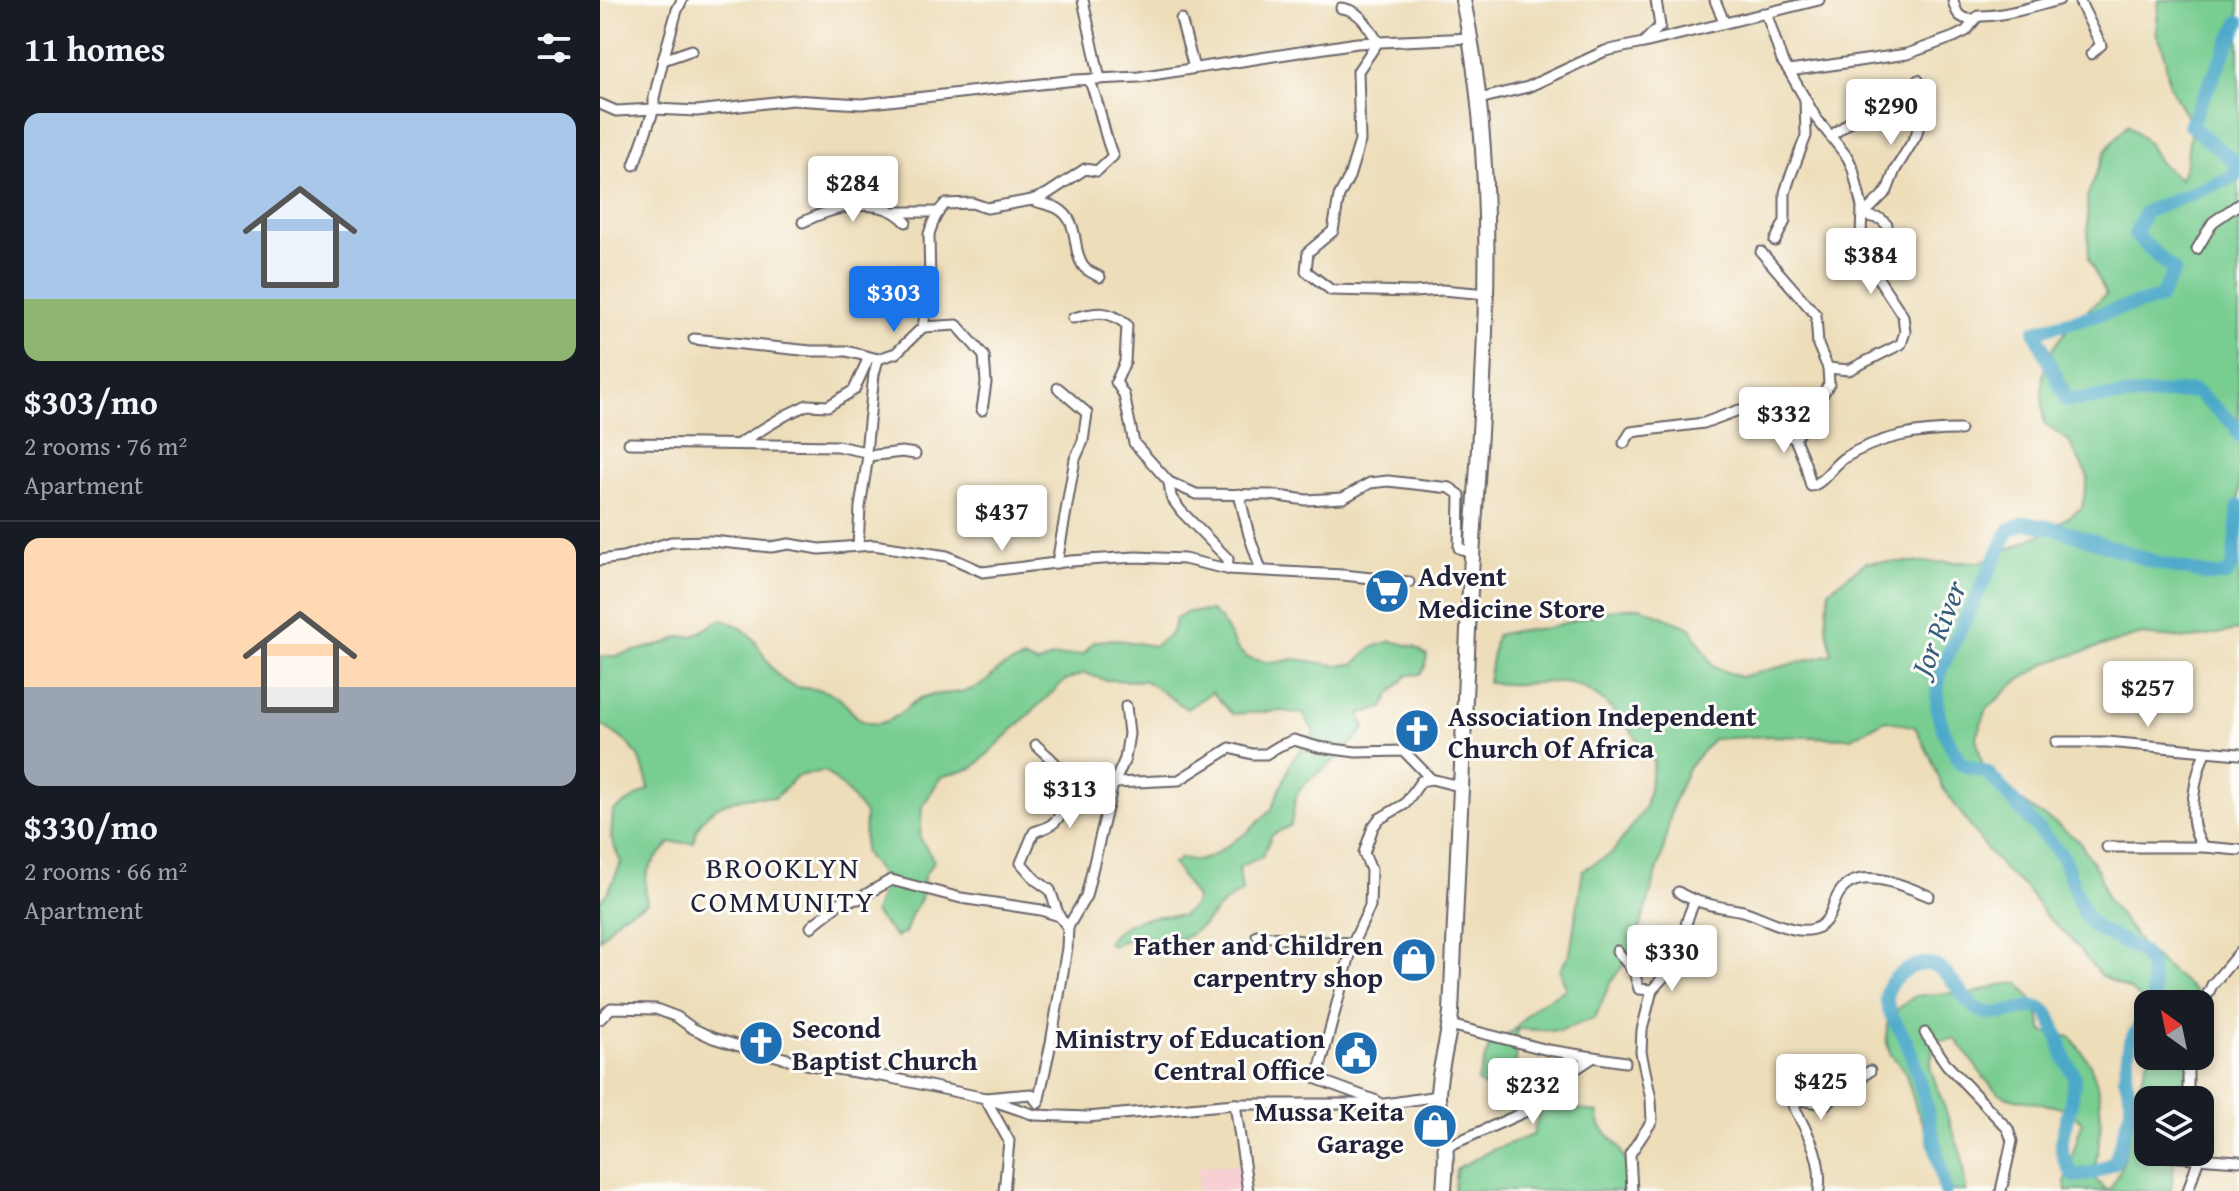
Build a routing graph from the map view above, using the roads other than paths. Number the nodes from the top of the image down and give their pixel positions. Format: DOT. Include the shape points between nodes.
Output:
graph roads {
  1 [pos="682,0"];
  2 [pos="1083,0"];
  3 [pos="1463,0"];
  4 [pos="1656,0"];
  5 [pos="1715,0"];
  6 [pos="1819,0"];
  7 [pos="1953,0"];
  8 [pos="2059,0"];
  9 [pos="2079,0"];
  10 [pos="1341,8"];
  11 [pos="1763,13"];
  12 [pos="1181,19"];
  13 [pos="1974,19"];
  14 [pos="1724,22"];
  15 [pos="1471,38"];
  16 [pos="1378,42"];
  17 [pos="1643,43"];
  18 [pos="692,50"];
  19 [pos="2091,54"];
  20 [pos="663,60"];
  21 [pos="1194,68"];
  22 [pos="1789,71"];
  23 [pos="1094,80"];
  24 [pos="1805,95"];
  25 [pos="1479,99"];
  26 [pos="600,104"];
  27 [pos="654,109"];
  28 [pos="1831,136"];
  29 [pos="634,165"];
  30 [pos="1032,200"];
  31 [pos="2239,204"];
  32 [pos="897,212"];
  33 [pos="938,212"];
  34 [pos="1863,215"];
  35 [pos="803,222"];
  36 [pos="906,222"];
  37 [pos="1887,225"];
  38 [pos="1775,241"];
  39 [pos="2197,249"];
  40 [pos="1761,252"];
  41 [pos="1100,277"];
  42 [pos="1487,294"];
  43 [pos="1073,318"];
  44 [pos="923,327"];
  45 [pos="694,339"];
  46 [pos="873,358"];
  47 [pos="1828,368"];
  48 [pos="1058,388"];
  49 [pos="982,410"];
  50 [pos="1960,430"];
  51 [pos="1795,439"];
  52 [pos="629,443"];
  53 [pos="1624,443"];
  54 [pos="738,444"];
  55 [pos="867,454"];
  56 [pos="915,454"];
  57 [pos="1169,482"];
  58 [pos="1239,494"];
  59 [pos="858,546"];
  60 [pos="1472,553"];
  61 [pos="600,560"];
  62 [pos="1057,563"];
  63 [pos="1227,569"];
  64 [pos="1261,570"];
  65 [pos="1409,582"];
  66 [pos="1126,706"];
  67 [pos="2056,742"];
  68 [pos="1036,745"];
  69 [pos="2205,752"];
  70 [pos="2239,754"];
  71 [pos="1431,779"];
  72 [pos="1115,783"];
  73 [pos="1459,786"];
  74 [pos="2107,847"];
  75 [pos="2204,847"];
  76 [pos="2239,850"];
  77 [pos="1678,892"];
  78 [pos="1929,896"];
  79 [pos="1695,900"];
  80 [pos="1059,916"];
  81 [pos="811,927"];
  82 [pos="1068,927"];
  83 [pos="1257,935"];
  84 [pos="1353,943"];
  85 [pos="1617,951"];
  86 [pos="2239,953"];
  87 [pos="1652,990"];
  88 [pos="2210,990"];
  89 [pos="600,1019"];
  90 [pos="1450,1025"];
  91 [pos="1925,1033"];
  92 [pos="1594,1057"];
  93 [pos="1625,1062"];
  94 [pos="1870,1071"];
  95 [pos="1438,1096"];
  96 [pos="985,1098"];
  97 [pos="1235,1104"];
  98 [pos="1385,1104"];
  99 [pos="1446,1147"];
  100 [pos="2214,1158"];
  101 [pos="2239,1161"];
  102 [pos="2191,1166"];
  103 [pos="1004,1191"];
  104 [pos="1248,1191"];
  105 [pos="1444,1191"];
  106 [pos="1632,1191"];
  107 [pos="1819,1191"];
  108 [pos="2001,1191"];
  109 [pos="2188,1191"];
  1 -- 20 [label="street"];
  2 -- 23 [label="street"];
  3 -- 15 [label="main road"];
  4 -- 17 [label="street" via="1660,26"];
  5 -- 14 [label="street"];
  6 -- 11 [label="street"];
  7 -- 13 [label="street" via="1961,18"];
  8 -- 13 [label="street"];
  9 -- 19 [label="street" via="2101,45"];
  10 -- 16 [label="street" via="1353,9"];
  11 -- 14 [label="street"];
  11 -- 22 [label="street"];
  12 -- 21 [label="street"];
  13 -- 22 [label="street" via="1966,31 1907,54"];
  14 -- 17 [label="street"];
  15 -- 16 [label="street"];
  15 -- 25 [label="main road"];
  16 -- 21 [label="street"];
  16 -- 42 [label="street" via="1358,71 1360,141 1339,196 1333,231 1308,252 1306,271 1331,290"];
  17 -- 25 [label="street" via="1605,51 1528,87"];
  18 -- 20 [label="street"];
  20 -- 27 [label="street"];
  21 -- 23 [label="street"];
  22 -- 24 [label="street"];
  23 -- 27 [label="street" via="862,104 792,100 697,111"];
  23 -- 30 [label="street" via="1113,156 1097,171 1085,169"];
  24 -- 28 [label="street"];
  24 -- 38 [label="street" via="1806,136 1785,193 1785,221"];
  25 -- 42 [label="main road" via="1488,211"];
  26 -- 27 [label="street" via="616,111"];
  27 -- 29 [label="street"];
  28 -- 34 [label="street" via="1853,169"];
  28 -- 34 [label="street" via="1906,94 1918,80 1921,118 1916,136 1887,191"];
  30 -- 33 [label="street" via="987,208 945,204"];
  30 -- 41 [label="street" via="1067,216 1084,268"];
  31 -- 39 [label="street" via="2213,222"];
  32 -- 33 [label="street"];
  32 -- 35 [label="street" via="878,205 843,208"];
  32 -- 36 [label="street"];
  33 -- 44 [label="street" via="929,234 930,283"];
  34 -- 37 [label="street"];
  34 -- 47 [label="street" via="1861,237 1868,263 1903,316 1905,332 1901,344 1849,370"];
  40 -- 47 [label="street" via="1816,315 1818,345"];
  42 -- 60 [label="main road"];
  43 -- 57 [label="street" via="1115,315 1127,325 1125,362 1116,382 1134,443"];
  44 -- 46 [label="street" via="896,353"];
  44 -- 49 [label="street" via="957,325 984,356"];
  45 -- 46 [label="street" via="846,351"];
  46 -- 54 [label="street" via="854,390 828,406 807,405"];
  46 -- 55 [label="street"];
  47 -- 51 [label="street" via="1829,384"];
  48 -- 62 [label="street" via="1087,413"];
  50 -- 51 [label="street" via="1923,430 1885,439 1845,457 1811,486"];
  51 -- 53 [label="street" via="1739,410 1704,423 1631,432"];
  52 -- 54 [label="street"];
  54 -- 55 [label="street" via="837,446"];
  55 -- 56 [label="street"];
  55 -- 59 [label="street"];
  57 -- 58 [label="street" via="1196,494"];
  57 -- 63 [label="street" via="1171,497 1228,559"];
  58 -- 60 [label="street" via="1331,500 1388,481 1450,488 1460,495 1459,548"];
  58 -- 64 [label="street"];
  59 -- 61 [label="street" via="671,542"];
  59 -- 62 [label="street" via="947,556 983,572"];
  60 -- 73 [label="main road"];
  62 -- 63 [label="street" via="1174,558"];
  63 -- 64 [label="street"];
  64 -- 65 [label="street"];
  66 -- 72 [label="street" via="1129,734"];
  67 -- 69 [label="street"];
  68 -- 80 [label="street" via="1060,769 1065,794 1061,815 1034,832 1021,863 1050,890"];
  69 -- 70 [label="street"];
  69 -- 75 [label="street" via="2193,828"];
  71 -- 72 [label="street" via="1404,751 1356,752 1294,740 1266,754 1230,748 1179,780"];
  71 -- 73 [label="street"];
  71 -- 84 [label="street" via="1421,781 1405,804 1373,827 1364,853 1371,870 1370,906"];
  72 -- 82 [label="street" via="1086,896"];
  73 -- 90 [label="main road"];
  74 -- 75 [label="street"];
  75 -- 76 [label="street"];
  77 -- 79 [label="street"];
  78 -- 79 [label="street" via="1892,881 1850,883 1826,919 1812,929 1778,925"];
  79 -- 87 [label="street" via="1680,957"];
  80 -- 81 [label="street" via="891,880 858,899 841,901"];
  80 -- 82 [label="street"];
  82 -- 96 [label="street" via="1038,1103 1031,1094"];
  83 -- 84 [label="street"];
  84 -- 98 [label="street" via="1317,1079"];
  85 -- 87 [label="street" via="1634,972 1639,989"];
  86 -- 88 [label="street"];
  87 -- 106 [label="street" via="1641,1052 1652,1121 1630,1154"];
  89 -- 96 [label="street" via="611,1008 656,1009 739,1046"];
  90 -- 92 [label="street"];
  90 -- 95 [label="main road"];
  91 -- 108 [label="street" via="1955,1074 2008,1129 2012,1141"];
  92 -- 93 [label="street"];
  92 -- 99 [label="street" via="1542,1091 1529,1110"];
  94 -- 107 [label="street" via="1826,1104 1800,1100 1793,1105 1814,1145"];
  95 -- 98 [label="street"];
  95 -- 99 [label="main road"];
  96 -- 97 [label="street" via="1035,1115 1087,1117"];
  96 -- 103 [label="street" via="1009,1141"];
  97 -- 98 [label="street"];
  97 -- 104 [label="street"];
  99 -- 105 [label="main road"];
  100 -- 101 [label="street"];
  102 -- 109 [label="street"];
}
